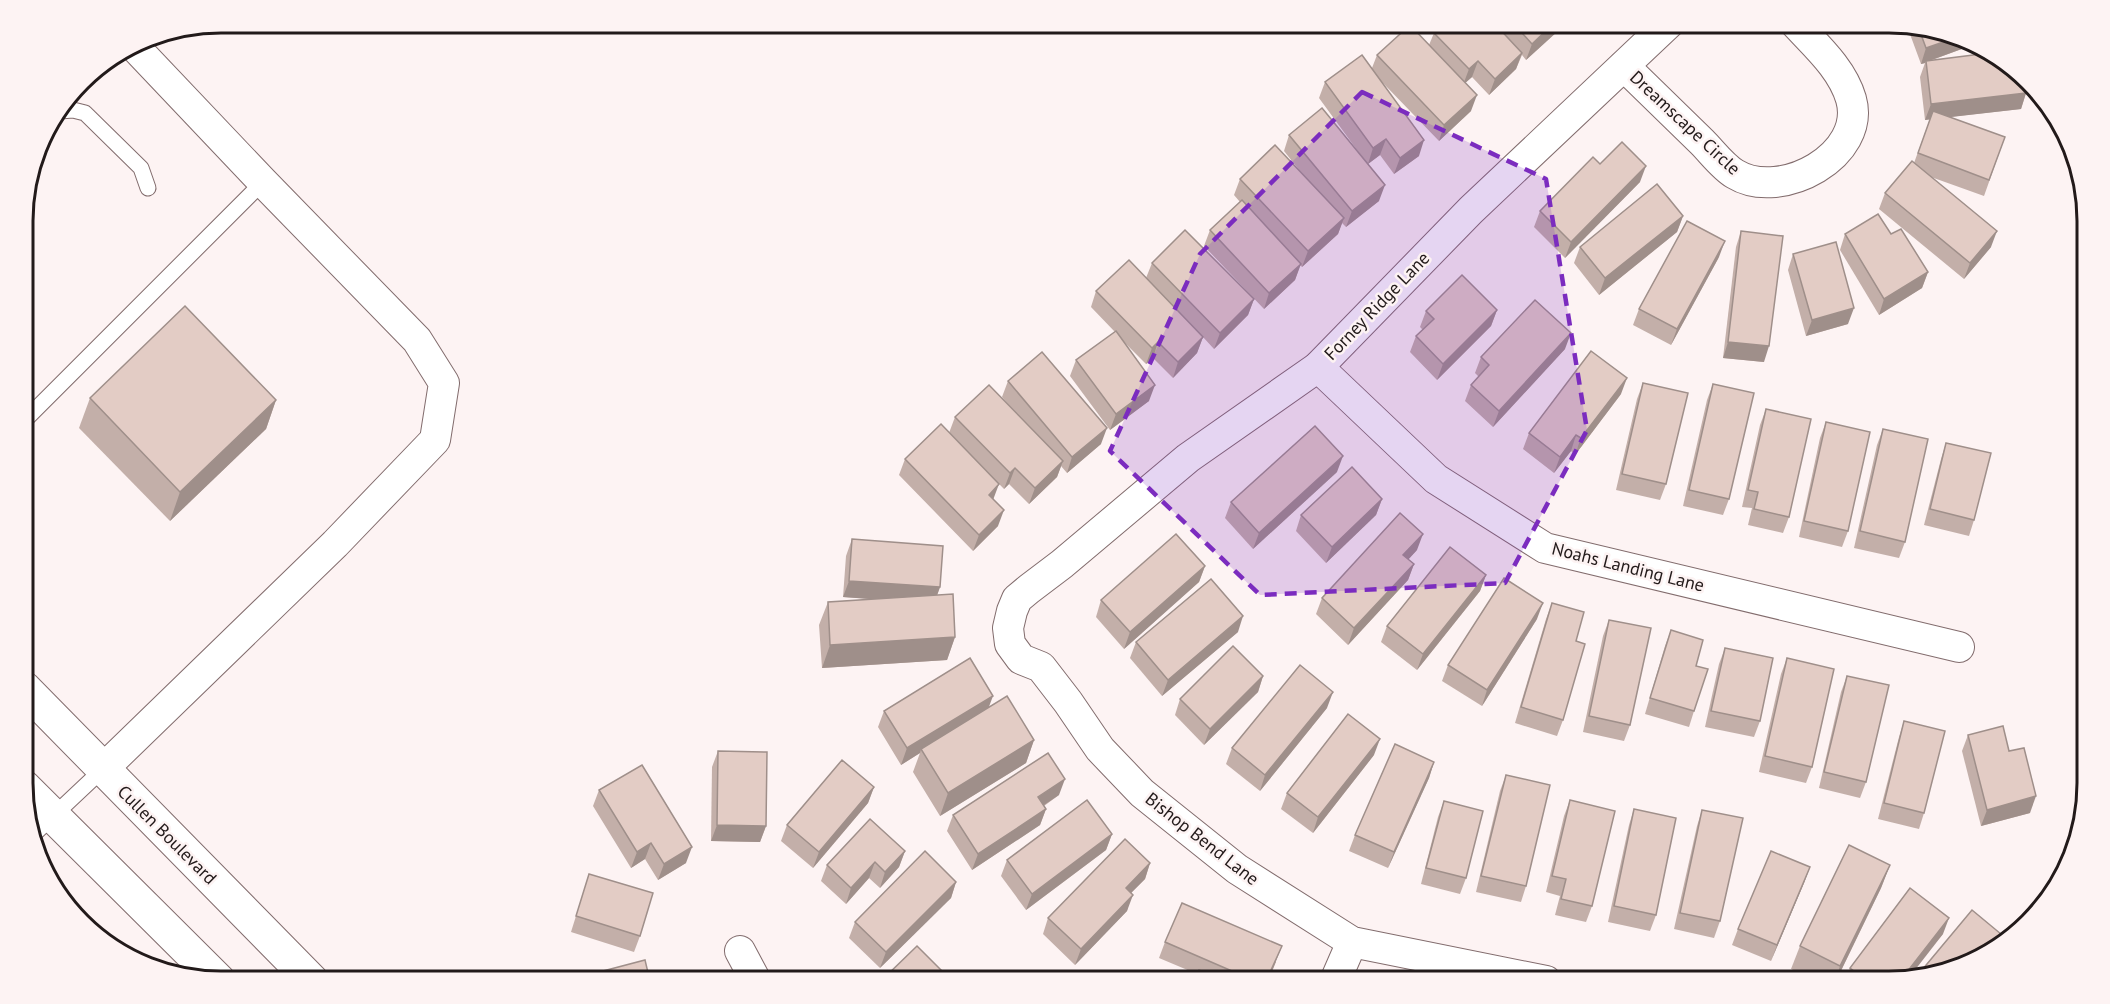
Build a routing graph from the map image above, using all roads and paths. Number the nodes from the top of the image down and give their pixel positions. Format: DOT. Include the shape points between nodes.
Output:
graph roads {
  1 [pos="1658,33"];
  2 [pos="1804,33"];
  3 [pos="139,52"];
  4 [pos="1624,66"];
  5 [pos="69,110"];
  6 [pos="263,182"];
  7 [pos="148,188"];
  8 [pos="1318,367"];
  9 [pos="33,412"];
  10 [pos="1062,564"];
  11 [pos="1959,647"];
  12 [pos="33,697"];
  13 [pos="102,770"];
  14 [pos="35,808"];
  15 [pos="44,825"];
  16 [pos="1352,942"];
  17 [pos="740,951"];
  18 [pos="208,971"];
  19 [pos="302,971"];
  20 [pos="751,971"];
  21 [pos="1339,971"];
  22 [pos="1496,971"];
  1 -- 4 [label="street, Forney Ridge Lane"];
  2 -- 4 [label="street, Dreamscape Circle" via="1841,78 1851,101 1852,127 1838,150 1810,173 1786,181 1763,183 1735,174"];
  3 -- 6 [label="street"];
  4 -- 8 [label="street, Forney Ridge Lane" via="1471,210"];
  5 -- 7 [label="lane" via="85,113 141,168"];
  6 -- 9 [label="lane"];
  6 -- 13 [label="street" via="417,340 444,383 435,440 335,544"];
  8 -- 10 [label="street, Forney Ridge Lane" via="1188,458"];
  8 -- 11 [label="street, Noahs Landing Lane" via="1436,479 1545,548"];
  10 -- 16 [label="street, Bishop Bend Lane" via="1017,599 1008,628 1010,644 1021,659 1041,667 1100,749 1142,793 1237,870"];
  12 -- 13 [label="main road, Cullen Boulevard"];
  13 -- 15 [label="lane"];
  13 -- 19 [label="main road, Cullen Boulevard"];
  14 -- 15 [label="main road"];
  15 -- 18 [label="main road"];
  16 -- 21 [label="street"];
  16 -- 22 [label="street, Bishop Bend Lane"];
  17 -- 20 [label="street"];
}
